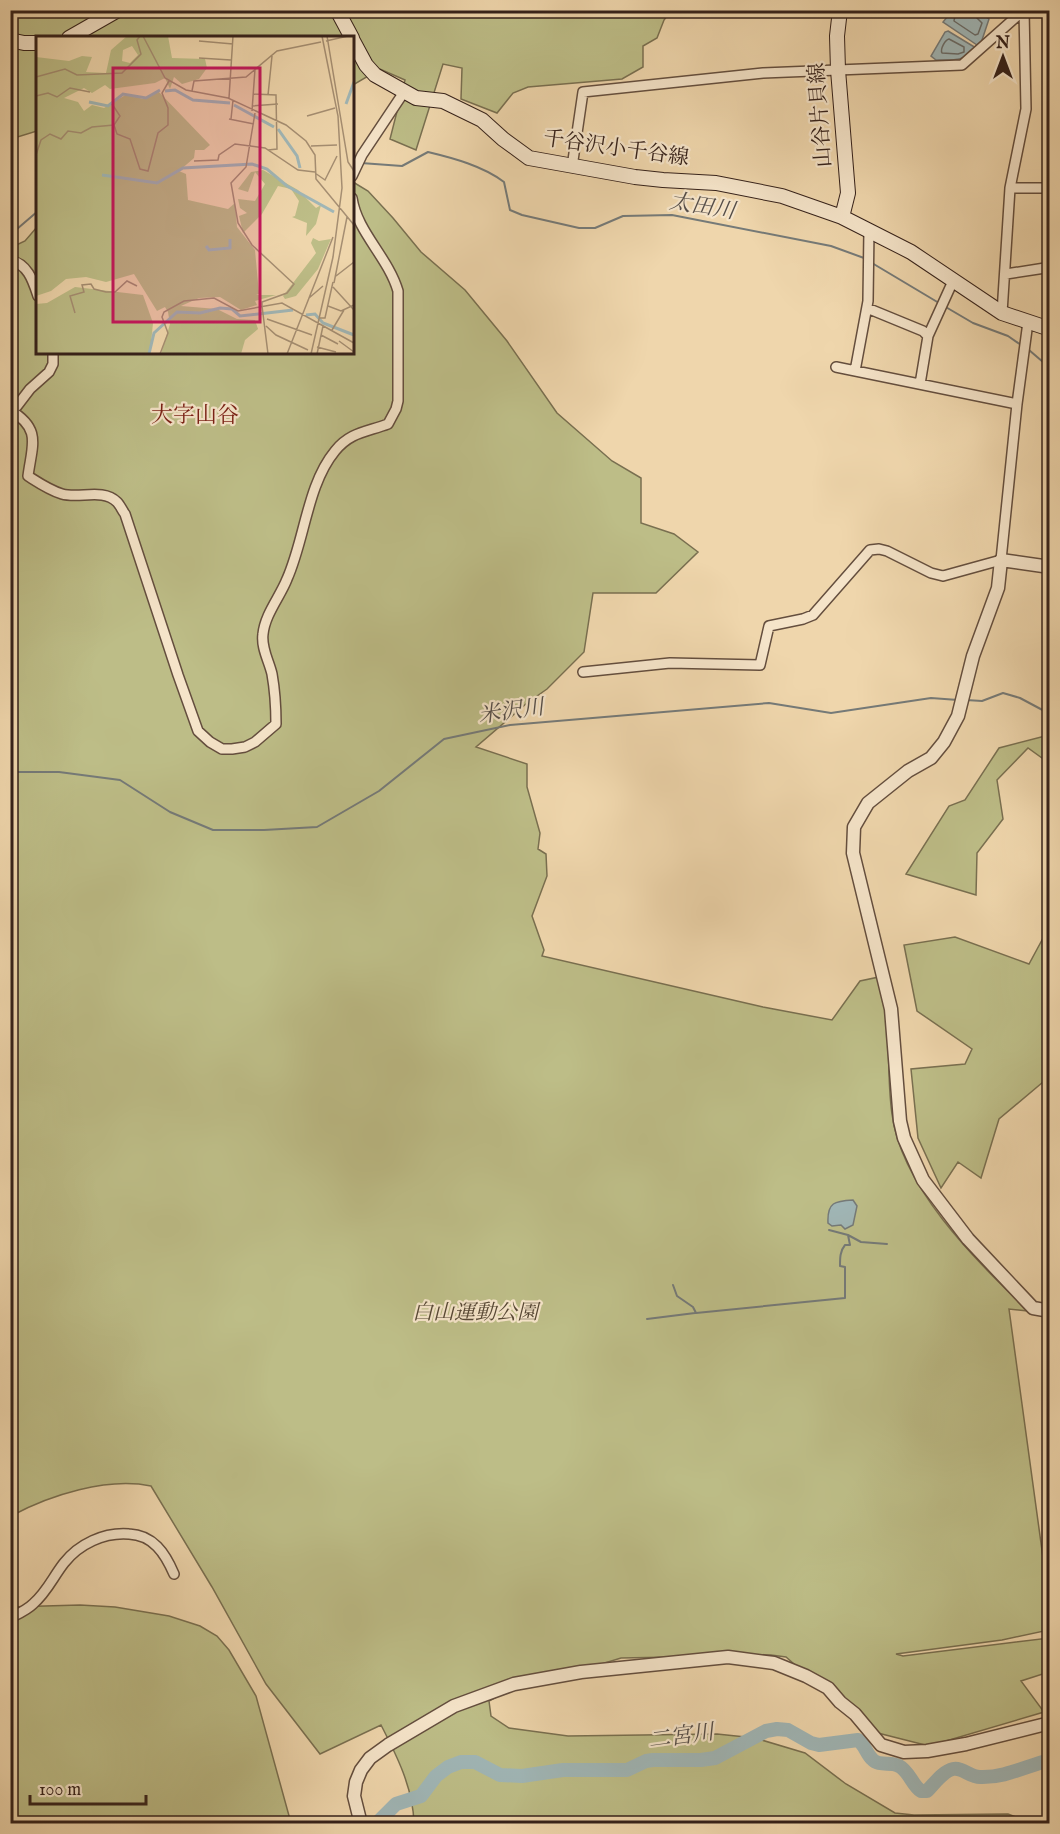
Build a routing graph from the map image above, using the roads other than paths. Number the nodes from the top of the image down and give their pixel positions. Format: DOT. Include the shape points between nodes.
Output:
graph roads {
  1 [pos="118,10"];
  2 [pos="337,10"];
  3 [pos="840,10"];
  4 [pos="1024,10"];
  5 [pos="72,36"];
  6 [pos="351,36"];
  7 [pos="10,40"];
  8 [pos="354,42"];
  9 [pos="36,43"];
  10 [pos="838,70"];
  11 [pos="404,92"];
  12 [pos="572,167"];
  13 [pos="354,172"];
  14 [pos="1010,188"];
  15 [pos="1050,188"];
  16 [pos="354,209"];
  17 [pos="842,217"];
  18 [pos="869,230"];
  19 [pos="10,260"];
  20 [pos="1050,268"];
  21 [pos="1006,274"];
  22 [pos="953,281"];
  23 [pos="36,291"];
  24 [pos="867,308"];
  25 [pos="1002,313"];
  26 [pos="1028,321"];
  27 [pos="1050,329"];
  28 [pos="928,336"];
  29 [pos="52,354"];
  30 [pos="836,367"];
  31 [pos="855,371"];
  32 [pos="920,384"];
  33 [pos="1017,404"];
  34 [pos="11,410"];
  35 [pos="1001,560"];
  36 [pos="1050,567"];
  37 [pos="583,672"];
  38 [pos="1050,1311"];
  39 [pos="174,1574"];
  40 [pos="10,1616"];
  41 [pos="1050,1723"];
  42 [pos="361,1824"];
  1 -- 5 [label="main road"];
  2 -- 6 [label="main road, 千谷沢小千谷線"];
  3 -- 10 [label="main road, 山谷片貝線"];
  4 -- 10 [label="street" via="962,64"];
  4 -- 14 [label="street" via="1026,109"];
  7 -- 9 [label="main road"];
  8 -- 11 [label="main road, 千谷沢小千谷線" via="375,75"];
  10 -- 12 [label="street" via="763,73 583,92"];
  10 -- 17 [label="main road, 山谷片貝線" via="848,193"];
  11 -- 12 [label="main road, 千谷沢小千谷線" via="416,98 443,101 482,120 529,158"];
  11 -- 13 [label="street"];
  12 -- 17 [label="main road, 千谷沢小千谷線" via="716,183 782,196"];
  14 -- 15 [label="street"];
  14 -- 21 [label="street"];
  16 -- 34 [label="street" via="398,291 396,409 388,424 354,435 324,467 288,578 263,632 277,705 276,724 255,742 222,749 198,731 125,514 108,497 62,494 28,476 32,432 27,422"];
  17 -- 18 [label="main road, 千谷沢小千谷線"];
  18 -- 22 [label="main road, 千谷沢小千谷線"];
  18 -- 24 [label="street"];
  19 -- 23 [label="street" via="25,268"];
  20 -- 21 [label="street"];
  21 -- 25 [label="street"];
  22 -- 25 [label="main road, 千谷沢小千谷線"];
  22 -- 28 [label="street"];
  24 -- 28 [label="street"];
  24 -- 31 [label="street"];
  25 -- 26 [label="main road, 千谷沢小千谷線"];
  26 -- 27 [label="main road, 千谷沢小千谷線"];
  26 -- 33 [label="street"];
  28 -- 32 [label="street"];
  29 -- 34 [label="street" via="49,372"];
  30 -- 31 [label="street"];
  31 -- 32 [label="street"];
  32 -- 33 [label="street"];
  33 -- 35 [label="street"];
  35 -- 36 [label="street"];
  35 -- 37 [label="street" via="943,576 887,551 870,550 813,615 769,626 760,665 670,663"];
  35 -- 38 [label="street" via="998,588 958,716 931,758 868,803 854,827 854,853 891,1009 900,1121 913,1160 968,1239 1033,1308"];
  39 -- 40 [label="street" via="162,1550 140,1534 102,1536 64,1563 49,1588 32,1605"];
  41 -- 42 [label="street" via="966,1744 904,1752 881,1745 828,1688 774,1663 728,1657 581,1672 514,1684 454,1706 388,1745 370,1758 356,1782 354,1796"];
}
